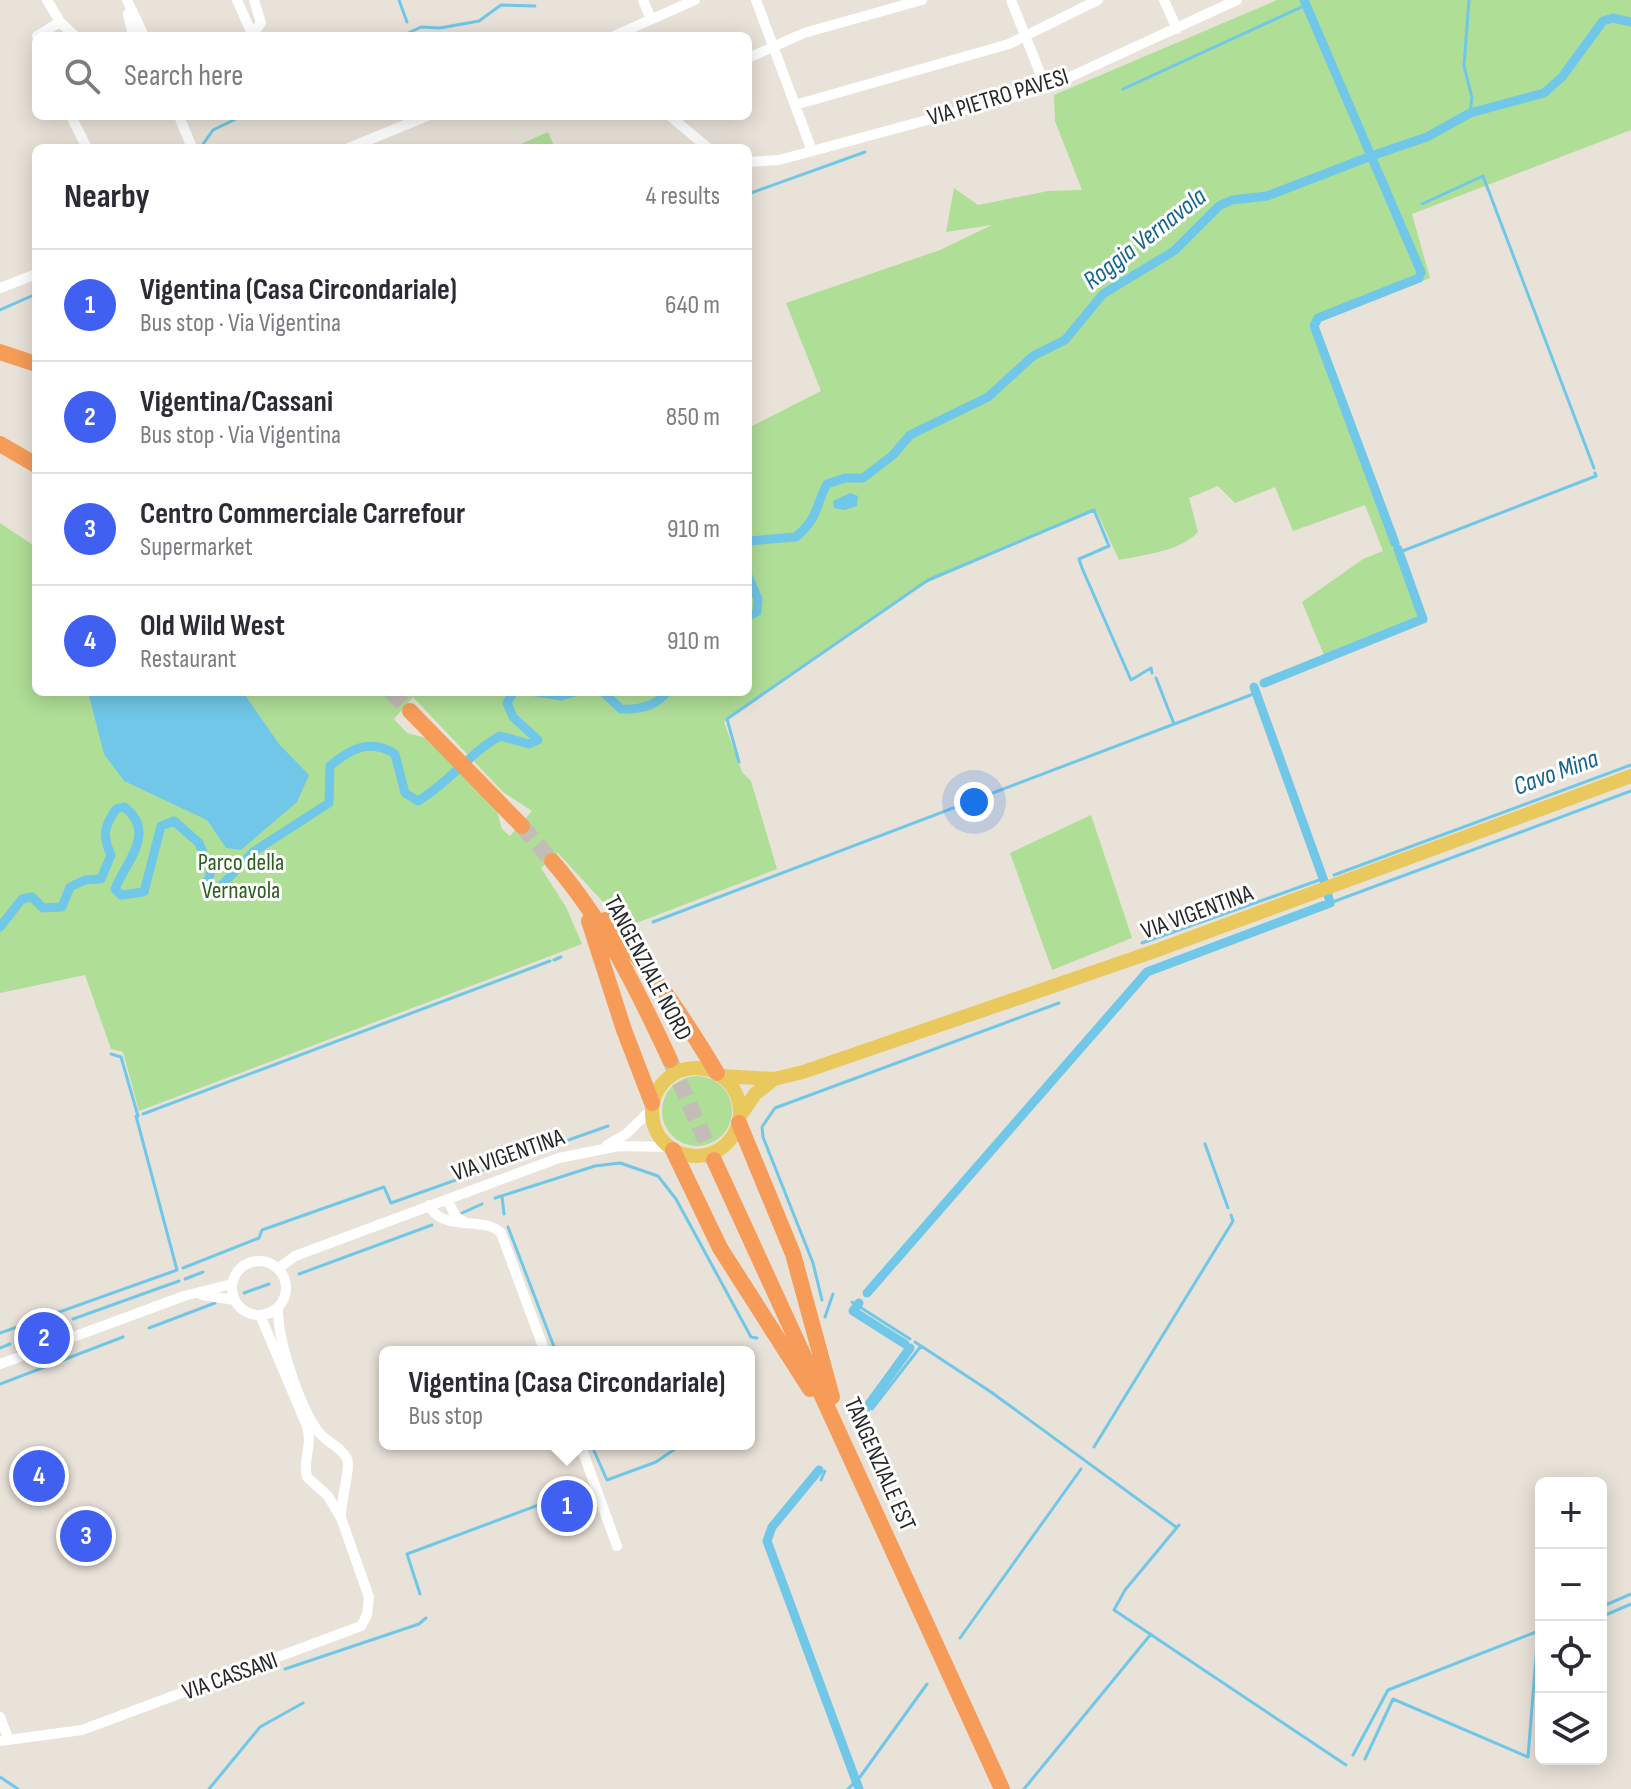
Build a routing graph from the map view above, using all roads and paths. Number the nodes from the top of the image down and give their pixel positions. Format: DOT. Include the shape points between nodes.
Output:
graph roads {
  1 [pos="47,0"];
  2 [pos="126,0"];
  3 [pos="237,0"];
  4 [pos="254,0"];
  5 [pos="643,0"];
  6 [pos="695,0"];
  7 [pos="756,0"];
  8 [pos="922,0"];
  9 [pos="1011,0"];
  10 [pos="1098,0"];
  11 [pos="1164,0"];
  12 [pos="1237,0"];
  13 [pos="651,19"];
  14 [pos="60,22"];
  15 [pos="632,28"];
  16 [pos="1177,29"];
  17 [pos="47,32"];
  18 [pos="71,32"];
  19 [pos="132,32"];
  20 [pos="142,32"];
  21 [pos="251,32"];
  22 [pos="254,32"];
  23 [pos="623,32"];
  24 [pos="626,32"];
  25 [pos="1025,38"];
  26 [pos="774,46"];
  27 [pos="752,56"];
  28 [pos="1046,88"];
  29 [pos="795,105"];
  30 [pos="73,120"];
  31 [pos="181,120"];
  32 [pos="417,120"];
  33 [pos="675,120"];
  34 [pos="85,144"];
  35 [pos="190,144"];
  36 [pos="359,144"];
  37 [pos="703,144"];
  38 [pos="812,151"];
  39 [pos="752,162"];
  40 [pos="32,276"];
  41 [pos="0,288"];
  42 [pos="0,352"];
  43 [pos="32,363"];
  44 [pos="4,447"];
  45 [pos="32,453"];
  46 [pos="32,463"];
  47 [pos="410,711"];
  48 [pos="1631,776"];
  49 [pos="522,826"];
  50 [pos="552,861"];
  51 [pos="577,890"];
  52 [pos="670,1060"];
  53 [pos="720,1074"];
  54 [pos="774,1079"];
  55 [pos="652,1106"];
  56 [pos="739,1120"];
  57 [pos="601,1148"];
  58 [pos="672,1148"];
  59 [pos="714,1160"];
  60 [pos="447,1199"];
  61 [pos="429,1205"];
  62 [pos="467,1223"];
  63 [pos="279,1268"];
  64 [pos="232,1284"];
  65 [pos="184,1296"];
  66 [pos="235,1300"];
  67 [pos="278,1308"];
  68 [pos="260,1315"];
  69 [pos="543,1346"];
  70 [pos="0,1364"];
  71 [pos="330,1446"];
  72 [pos="582,1450"];
  73 [pos="310,1453"];
  74 [pos="343,1482"];
  75 [pos="321,1489"];
  76 [pos="868,1496"];
  77 [pos="341,1518"];
  78 [pos="617,1546"];
  79 [pos="0,1717"];
  80 [pos="4,1740"];
  81 [pos="1002,1789"];
  1 -- 14 [label="street"];
  2 -- 19 [label="street"];
  2 -- 20 [label="street"];
  3 -- 21 [label="street"];
  4 -- 22 [label="street" via="261,23"];
  5 -- 13 [label="street"];
  6 -- 13 [label="street"];
  7 -- 26 [label="street"];
  8 -- 26 [label="street"];
  9 -- 25 [label="street"];
  10 -- 25 [label="street"];
  11 -- 16 [label="street"];
  12 -- 16 [label="street, VIA PIETRO PAVESI"];
  13 -- 15 [label="street"];
  14 -- 17 [label="street"];
  14 -- 18 [label="street"];
  15 -- 23 [label="street"];
  15 -- 24 [label="street"];
  16 -- 28 [label="street, VIA PIETRO PAVESI"];
  25 -- 28 [label="street"];
  25 -- 29 [label="street"];
  26 -- 27 [label="street"];
  26 -- 29 [label="street"];
  28 -- 38 [label="street, VIA PIETRO PAVESI"];
  29 -- 38 [label="street"];
  30 -- 34 [label="street"];
  31 -- 35 [label="street"];
  32 -- 36 [label="street"];
  33 -- 37 [label="street"];
  38 -- 39 [label="street, VIA PIETRO PAVESI"];
  40 -- 41 [label="street"];
  42 -- 43 [label="highway"];
  44 -- 45 [label="highway"];
  44 -- 46 [label="highway"];
  47 -- 49 [label="highway"];
  48 -- 54 [label="main road, VIA VIGENTINA" via="1155,951"];
  50 -- 51 [label="highway, TANGENZIALE NORD"];
  51 -- 52 [label="highway, TANGENZIALE NORD" via="616,949"];
  51 -- 53 [label="highway" via="643,960"];
  51 -- 55 [label="highway"];
  53 -- 54 [label="main road, VIA VIGENTINA"];
  53 -- 55 [label="main road, VIA VIGENTINA" via="701,1068 679,1071 661,1085"];
  53 -- 56 [label="main road" via="735,1091"];
  54 -- 56 [label="main road, VIA VIGENTINA" via="755,1094"];
  55 -- 57 [label="street, VIA VIGENTINA" via="626,1134"];
  55 -- 58 [label="main road" via="656,1131"];
  56 -- 58 [label="main road, VIA VIGENTINA" via="730,1140 708,1154 695,1156"];
  56 -- 76 [label="highway" via="793,1254 818,1352"];
  57 -- 58 [label="street, VIA VIGENTINA"];
  57 -- 60 [label="street, VIA VIGENTINA"];
  58 -- 76 [label="highway" via="720,1248 804,1379"];
  59 -- 76 [label="highway, TANGENZIALE EST"];
  60 -- 61 [label="street, VIA VIGENTINA"];
  60 -- 62 [label="street" via="456,1217"];
  61 -- 62 [label="street, VIA VIGENTINA" via="444,1218"];
  61 -- 63 [label="street, VIA VIGENTINA" via="295,1256"];
  62 -- 69 [label="street, VIA VIGENTINA" via="492,1225 501,1233"];
  63 -- 64 [label="street" via="255,1260 239,1268"];
  63 -- 67 [label="street" via="286,1293"];
  64 -- 65 [label="street"];
  64 -- 66 [label="street"];
  65 -- 66 [label="street"];
  65 -- 70 [label="street"];
  66 -- 68 [label="street" via="245,1311"];
  67 -- 68 [label="street"];
  67 -- 71 [label="street, VIA CASSANI" via="282,1340 311,1420"];
  68 -- 73 [label="street, VIA CASSANI" via="307,1426"];
  71 -- 73 [label="street"];
  71 -- 74 [label="street, VIA CASSANI" via="346,1457 349,1470"];
  72 -- 78 [label="street"];
  73 -- 75 [label="street, VIA CASSANI" via="305,1470"];
  74 -- 75 [label="street"];
  74 -- 77 [label="street, VIA CASSANI"];
  75 -- 77 [label="street, VIA CASSANI"];
  76 -- 81 [label="highway, TANGENZIALE EST"];
  77 -- 80 [label="street, VIA CASSANI" via="369,1597 361,1626 82,1730"];
  79 -- 80 [label="street, VIA CASSANI"];
}
